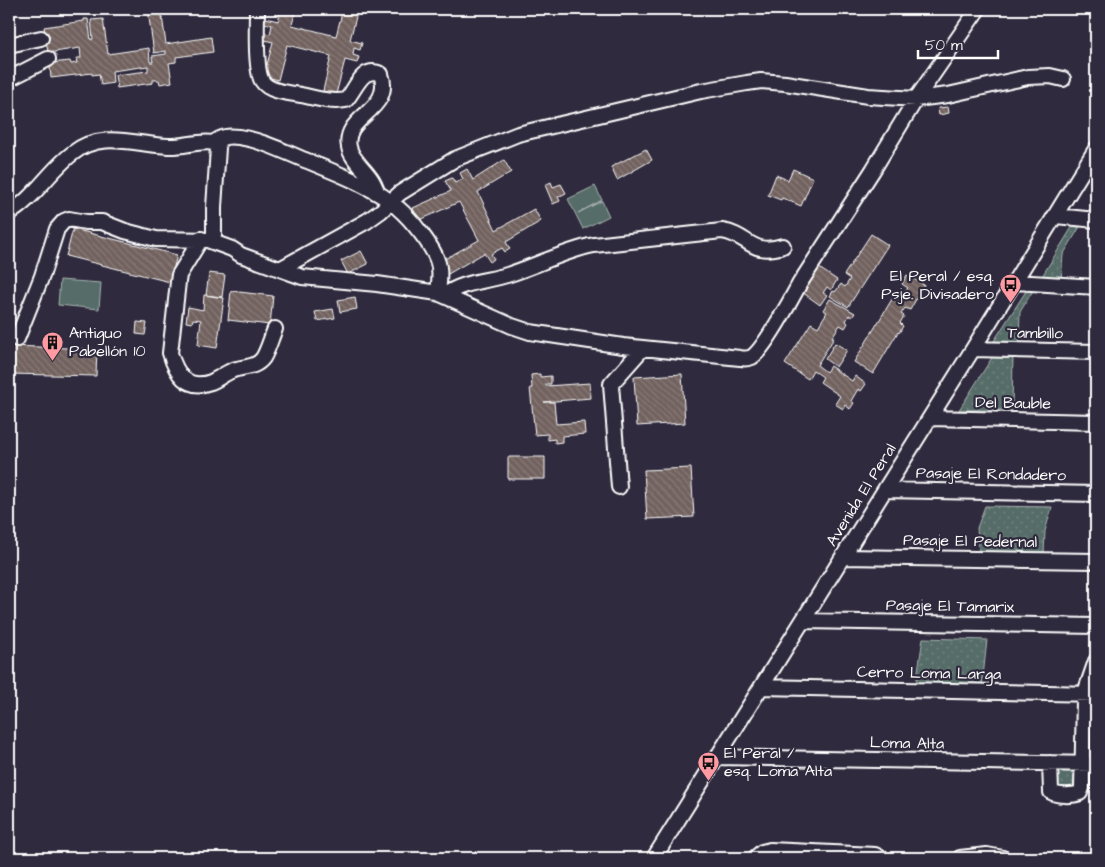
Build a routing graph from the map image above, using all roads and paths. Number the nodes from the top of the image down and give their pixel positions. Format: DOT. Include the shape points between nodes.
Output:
graph roads {
  1 [pos="258,9"];
  2 [pos="978,9"];
  3 [pos="41,38"];
  4 [pos="9,45"];
  5 [pos="48,59"];
  6 [pos="9,79"];
  7 [pos="1062,79"];
  8 [pos="916,99"];
  9 [pos="214,143"];
  10 [pos="1095,152"];
  11 [pos="384,197"];
  12 [pos="9,213"];
  13 [pos="1056,216"];
  14 [pos="1096,220"];
  15 [pos="205,240"];
  16 [pos="783,246"];
  17 [pos="280,270"];
  18 [pos="1014,282"];
  19 [pos="1096,287"];
  20 [pos="442,294"];
  21 [pos="275,329"];
  22 [pos="17,339"];
  23 [pos="643,348"];
  24 [pos="973,349"];
  25 [pos="1096,352"];
  26 [pos="930,418"];
  27 [pos="1096,422"];
  28 [pos="619,487"];
  29 [pos="885,490"];
  30 [pos="1096,494"];
  31 [pos="843,557"];
  32 [pos="1096,561"];
  33 [pos="803,620"];
  34 [pos="1096,626"];
  35 [pos="1096,661"];
  36 [pos="761,688"];
  37 [pos="1091,694"];
  38 [pos="718,757"];
  39 [pos="1050,763"];
  40 [pos="1089,764"];
  41 [pos="816,855"];
  42 [pos="654,858"];
  43 [pos="755,858"];
  44 [pos="881,858"];
  45 [pos="960,858"];
  46 [pos="1003,858"];
  1 -- 11 [label="street" via="259,70 261,81 269,87 335,102 346,100 368,72 381,74 383,93 353,128 348,143 349,150"];
  2 -- 8 [label="street"];
  3 -- 4 [label="street"];
  5 -- 6 [label="street"];
  7 -- 8 [label="street" via="1028,77"];
  8 -- 11 [label="street" via="761,82 701,91 518,134 455,159 400,193"];
  8 -- 23 [label="street" via="754,356 740,358"];
  9 -- 11 [label="street" via="220,138 242,138 295,156"];
  9 -- 12 [label="street" via="169,146 105,140 88,143 70,155"];
  9 -- 15 [label="street" via="218,150 214,235"];
  10 -- 13 [label="street, Avenida El Peral"];
  11 -- 17 [label="street" via="381,211 368,221"];
  11 -- 20 [label="street" via="408,218 436,256"];
  13 -- 14 [label="street"];
  13 -- 18 [label="street, Avenida El Peral"];
  15 -- 17 [label="street"];
  15 -- 21 [label="street" via="179,275 170,353 183,380 195,384 209,383 233,370 257,363 263,358"];
  15 -- 22 [label="street" via="156,238 102,222 64,220 57,229"];
  16 -- 20 [label="street" via="762,249 722,231 594,245"];
  17 -- 20 [label="street" via="308,278"];
  18 -- 19 [label="street"];
  18 -- 24 [label="street, Avenida El Peral"];
  20 -- 23 [label="street" via="530,332"];
  23 -- 28 [label="street" via="611,384"];
  24 -- 25 [label="street, Tambillo"];
  24 -- 26 [label="street, Avenida El Peral"];
  26 -- 27 [label="street, Del Bauble"];
  26 -- 29 [label="street, Avenida El Peral"];
  29 -- 30 [label="street, Pasaje El Rondadero"];
  29 -- 31 [label="street, Avenida El Peral"];
  31 -- 32 [label="street, Pasaje El Pedernal"];
  31 -- 33 [label="street, Avenida El Peral"];
  33 -- 34 [label="street, Pasaje El Tamarix"];
  33 -- 36 [label="street, Avenida El Peral"];
  35 -- 37 [label="street"];
  36 -- 37 [label="street, Cerro Loma Larga"];
  36 -- 38 [label="street, Avenida El Peral"];
  37 -- 40 [label="street"];
  38 -- 39 [label="street, Loma Alta"];
  38 -- 42 [label="street, Avenida El Peral"];
  39 -- 40 [label="street, Loma Alta"];
  39 -- 40 [label="street" via="1050,789 1056,794 1080,793"];
  41 -- 43 [label="street" via="770,850"];
  41 -- 44 [label="street" via="875,855"];
  45 -- 46 [label="street" via="987,855"];
}
